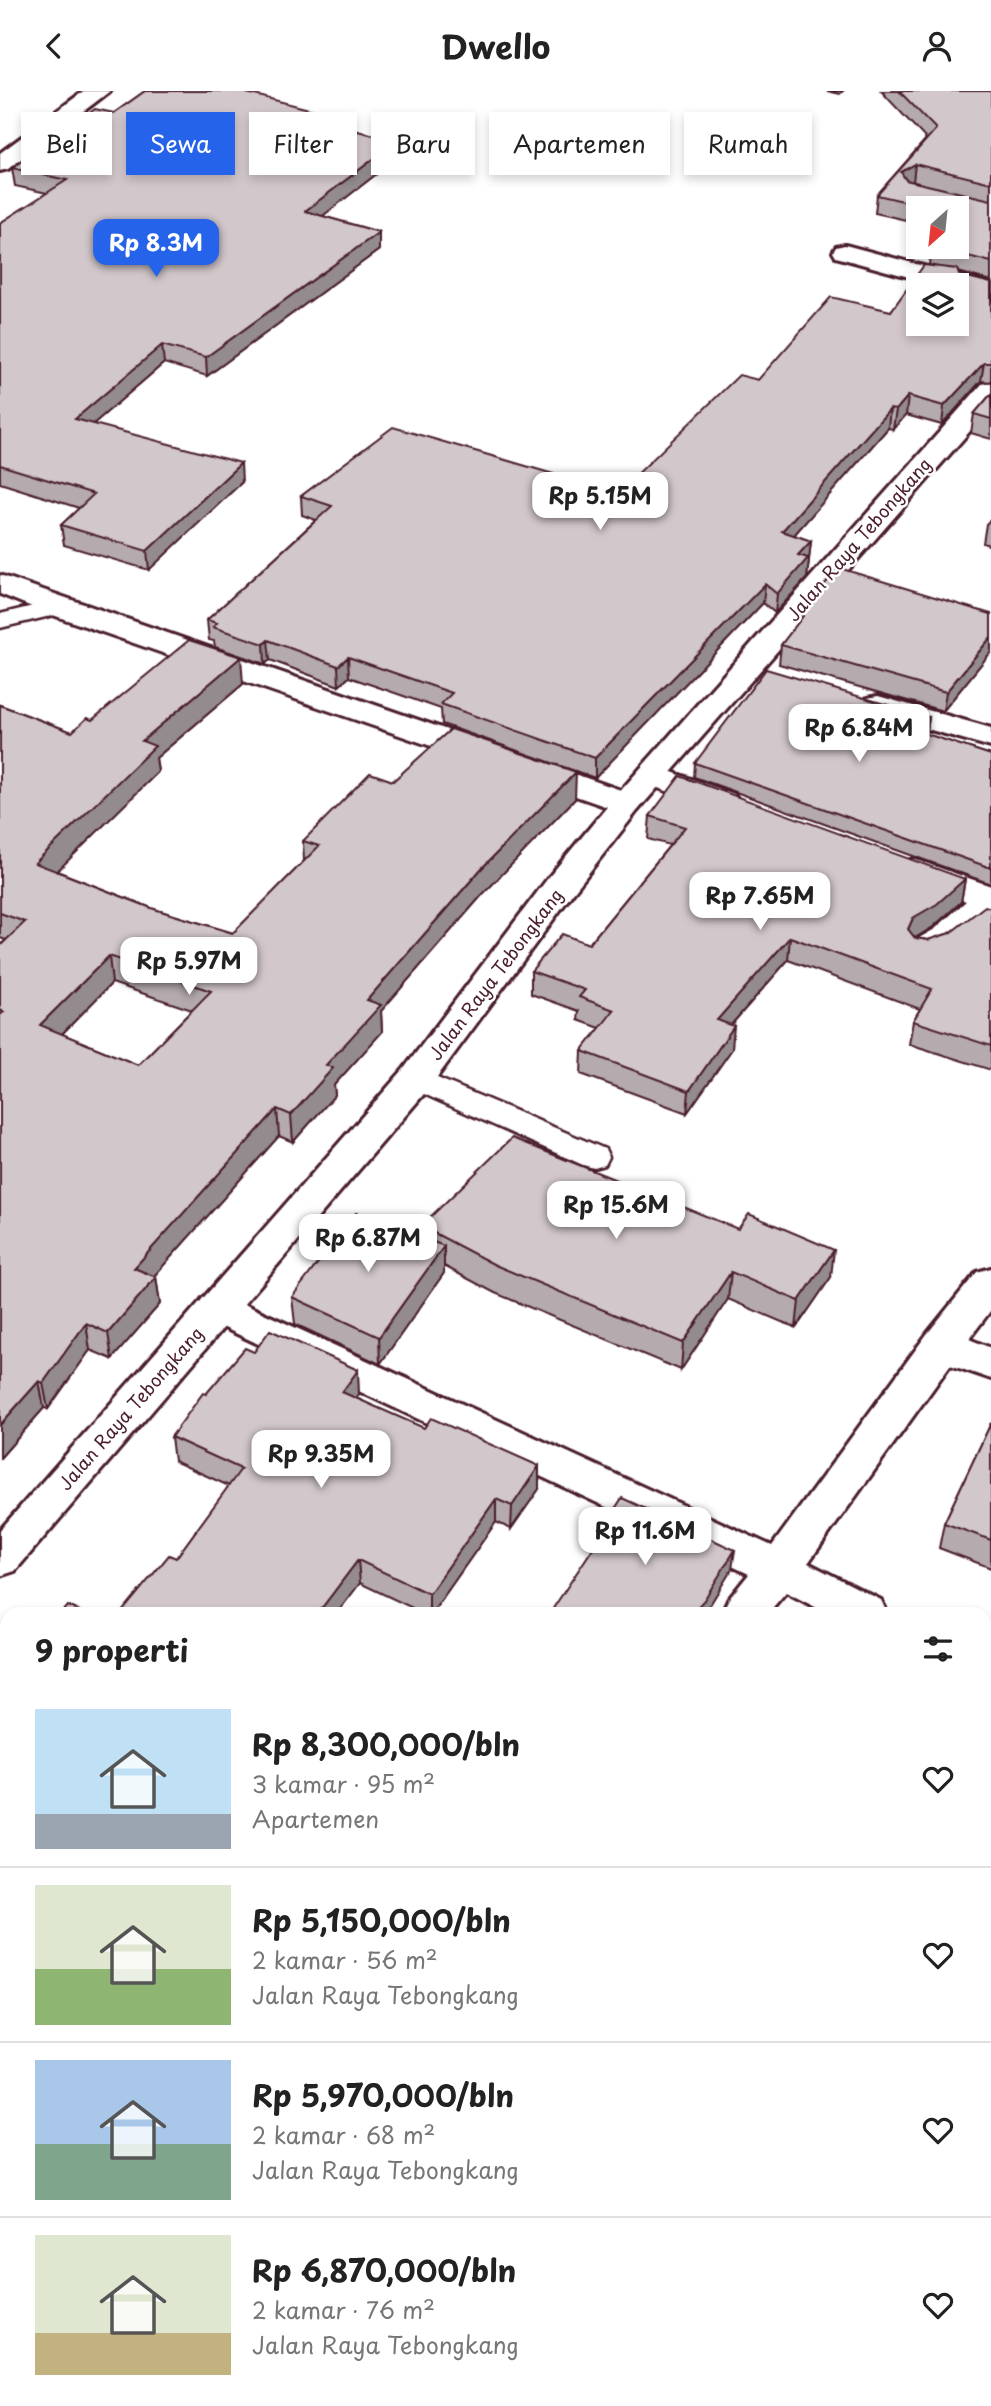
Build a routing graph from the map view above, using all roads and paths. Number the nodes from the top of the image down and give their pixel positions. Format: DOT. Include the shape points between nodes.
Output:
graph roads {
  1 [pos="99,91"];
  2 [pos="70,112"];
  3 [pos="0,137"];
  4 [pos="21,141"];
  5 [pos="21,148"];
  6 [pos="0,164"];
  7 [pos="845,252"];
  8 [pos="991,292"];
  9 [pos="991,390"];
  10 [pos="0,584"];
  11 [pos="58,607"];
  12 [pos="0,621"];
  13 [pos="745,666"];
  14 [pos="780,677"];
  15 [pos="845,695"];
  16 [pos="991,738"];
  17 [pos="652,775"];
  18 [pos="627,803"];
  19 [pos="756,813"];
  20 [pos="886,860"];
  21 [pos="991,898"];
  22 [pos="924,950"];
  23 [pos="416,1079"];
  24 [pos="594,1157"];
  25 [pos="991,1282"];
  26 [pos="217,1308"];
  27 [pos="941,1345"];
  28 [pos="991,1364"];
  29 [pos="0,1559"];
  30 [pos="780,1569"];
  31 [pos="748,1607"];
  32 [pos="854,1607"];
  1 -- 2 [label="street"];
  3 -- 4 [label="street"];
  5 -- 6 [label="street"];
  7 -- 8 [label="street"];
  9 -- 13 [label="street, Jalan Raya Tebongkang"];
  10 -- 11 [label="street"];
  11 -- 12 [label="lane"];
  11 -- 18 [label="street"];
  13 -- 14 [label="street"];
  13 -- 17 [label="street, Jalan Raya Tebongkang"];
  15 -- 16 [label="street"];
  17 -- 18 [label="street, Jalan Raya Tebongkang"];
  17 -- 19 [label="street"];
  18 -- 23 [label="street, Jalan Raya Tebongkang"];
  20 -- 21 [label="street"];
  21 -- 22 [label="street" via="947,937"];
  23 -- 24 [label="lane"];
  23 -- 26 [label="street, Jalan Raya Tebongkang"];
  25 -- 27 [label="street"];
  26 -- 29 [label="street, Jalan Raya Tebongkang"];
  26 -- 30 [label="street"];
  27 -- 28 [label="street"];
  27 -- 30 [label="street"];
  30 -- 31 [label="street"];
  30 -- 32 [label="street"];
}
